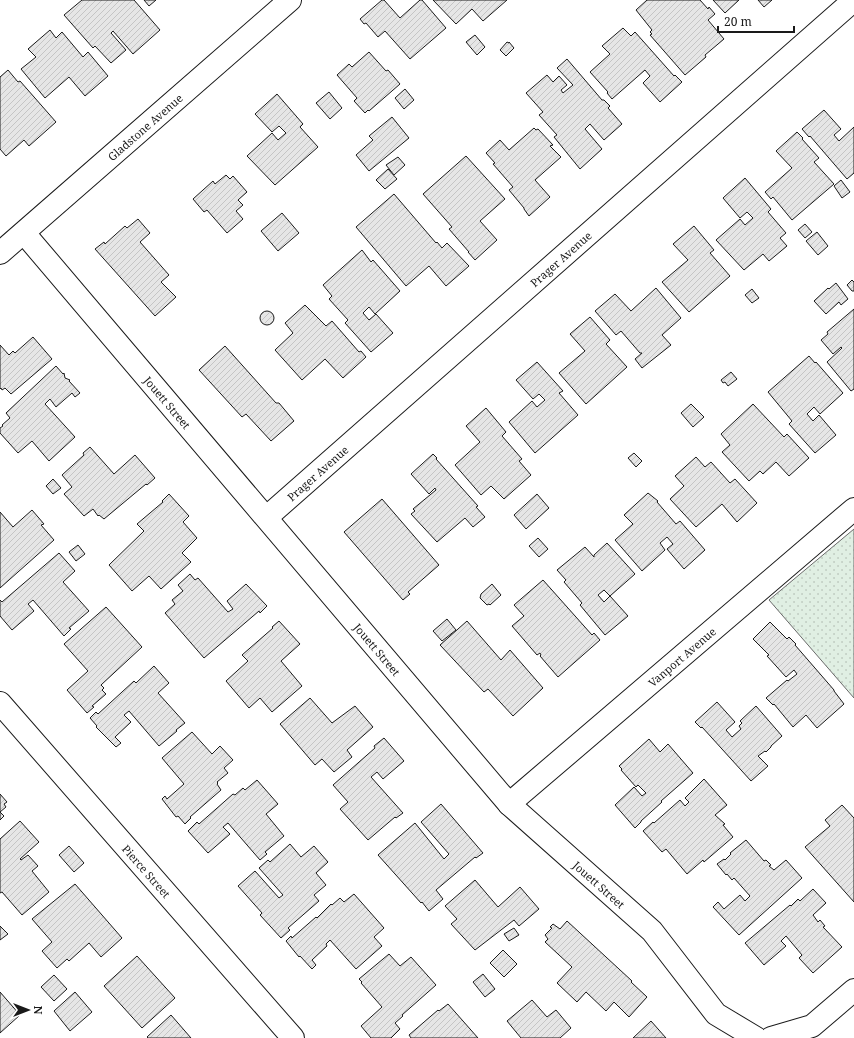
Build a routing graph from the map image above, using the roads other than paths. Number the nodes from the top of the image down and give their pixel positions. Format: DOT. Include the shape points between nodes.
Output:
graph roads {
  1 [pos="290,0"];
  2 [pos="854,0"];
  3 [pos="24,233"];
  4 [pos="0,253"];
  5 [pos="854,509"];
  6 [pos="267,517"];
  7 [pos="0,703"];
  8 [pos="509,804"];
  9 [pos="854,990"];
  10 [pos="293,1038"];
  11 [pos="756,1038"];
  12 [pos="771,1038"];
  1 -- 3 [label="street, Gladstone Avenue"];
  2 -- 6 [label="street, Prager Avenue"];
  3 -- 4 [label="street, Gladstone Avenue"];
  3 -- 6 [label="street, Jouett Street"];
  5 -- 8 [label="street, Vanport Avenue"];
  6 -- 8 [label="street, Jouett Street"];
  7 -- 10 [label="street, Pierce Street"];
  8 -- 11 [label="street, Jouett Street" via="652,931 716,1014"];
  9 -- 12 [label="street" via="812,1026"];
}
